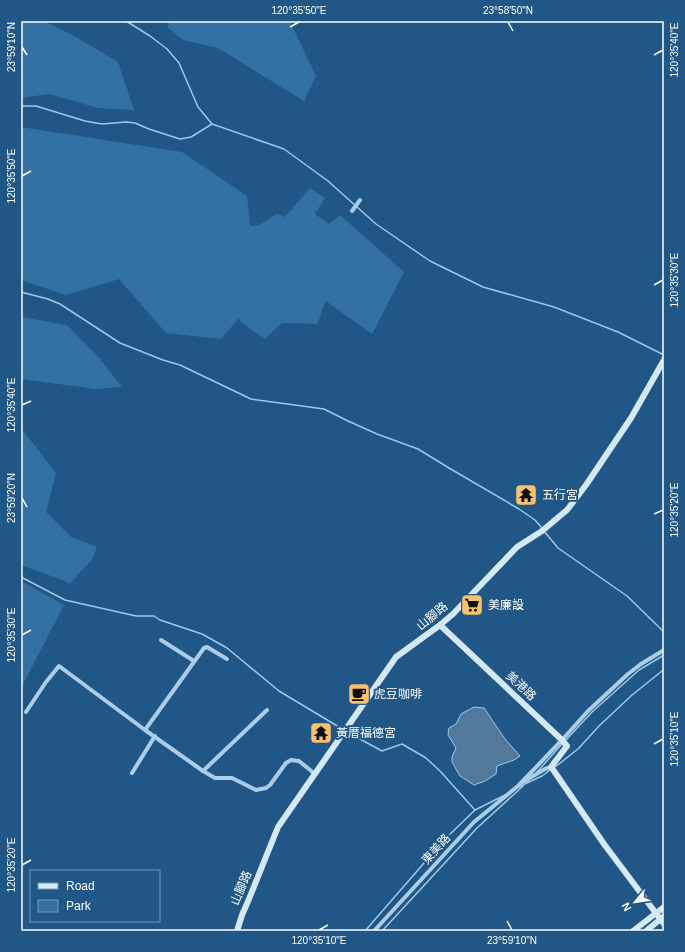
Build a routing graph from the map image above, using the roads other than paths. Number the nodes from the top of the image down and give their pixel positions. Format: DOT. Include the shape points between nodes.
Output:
graph roads {
  1 [pos="360,200"];
  2 [pos="352,211"];
  3 [pos="664,362"];
  4 [pos="440,625"];
  5 [pos="161,640"];
  6 [pos="664,650"];
  7 [pos="227,659"];
  8 [pos="194,661"];
  9 [pos="267,710"];
  10 [pos="26,712"];
  11 [pos="145,730"];
  12 [pos="155,736"];
  13 [pos="562,740"];
  14 [pos="552,769"];
  15 [pos="203,771"];
  16 [pos="132,773"];
  17 [pos="315,774"];
  18 [pos="518,786"];
  19 [pos="664,907"];
  20 [pos="656,913"];
  21 [pos="663,920"];
  22 [pos="237,931"];
  23 [pos="374,931"];
  24 [pos="633,931"];
  25 [pos="646,931"];
  1 -- 2 [label="street"];
  3 -- 4 [label="main road, 山腳路" via="630,418 567,510 517,547"];
  4 -- 13 [label="main road, 美港路"];
  4 -- 17 [label="main road, 山腳路" via="396,657"];
  5 -- 8 [label="street"];
  6 -- 13 [label="street" via="628,674 588,711"];
  7 -- 8 [label="street" via="204,648"];
  8 -- 11 [label="street"];
  9 -- 15 [label="street"];
  10 -- 11 [label="street" via="59,666"];
  11 -- 12 [label="street"];
  12 -- 15 [label="street"];
  12 -- 16 [label="street"];
  13 -- 14 [label="main road" via="567,746"];
  13 -- 18 [label="street"];
  14 -- 18 [label="street" via="545,769"];
  14 -- 20 [label="main road"];
  15 -- 17 [label="street" via="215,778 232,778 256,790 270,785 291,760 299,761"];
  17 -- 22 [label="main road, 山腳路" via="278,827"];
  18 -- 23 [label="street, 東美路" via="474,822"];
  19 -- 20 [label="main road"];
  20 -- 21 [label="main road"];
  20 -- 24 [label="main road"];
  21 -- 25 [label="main road"];
}
